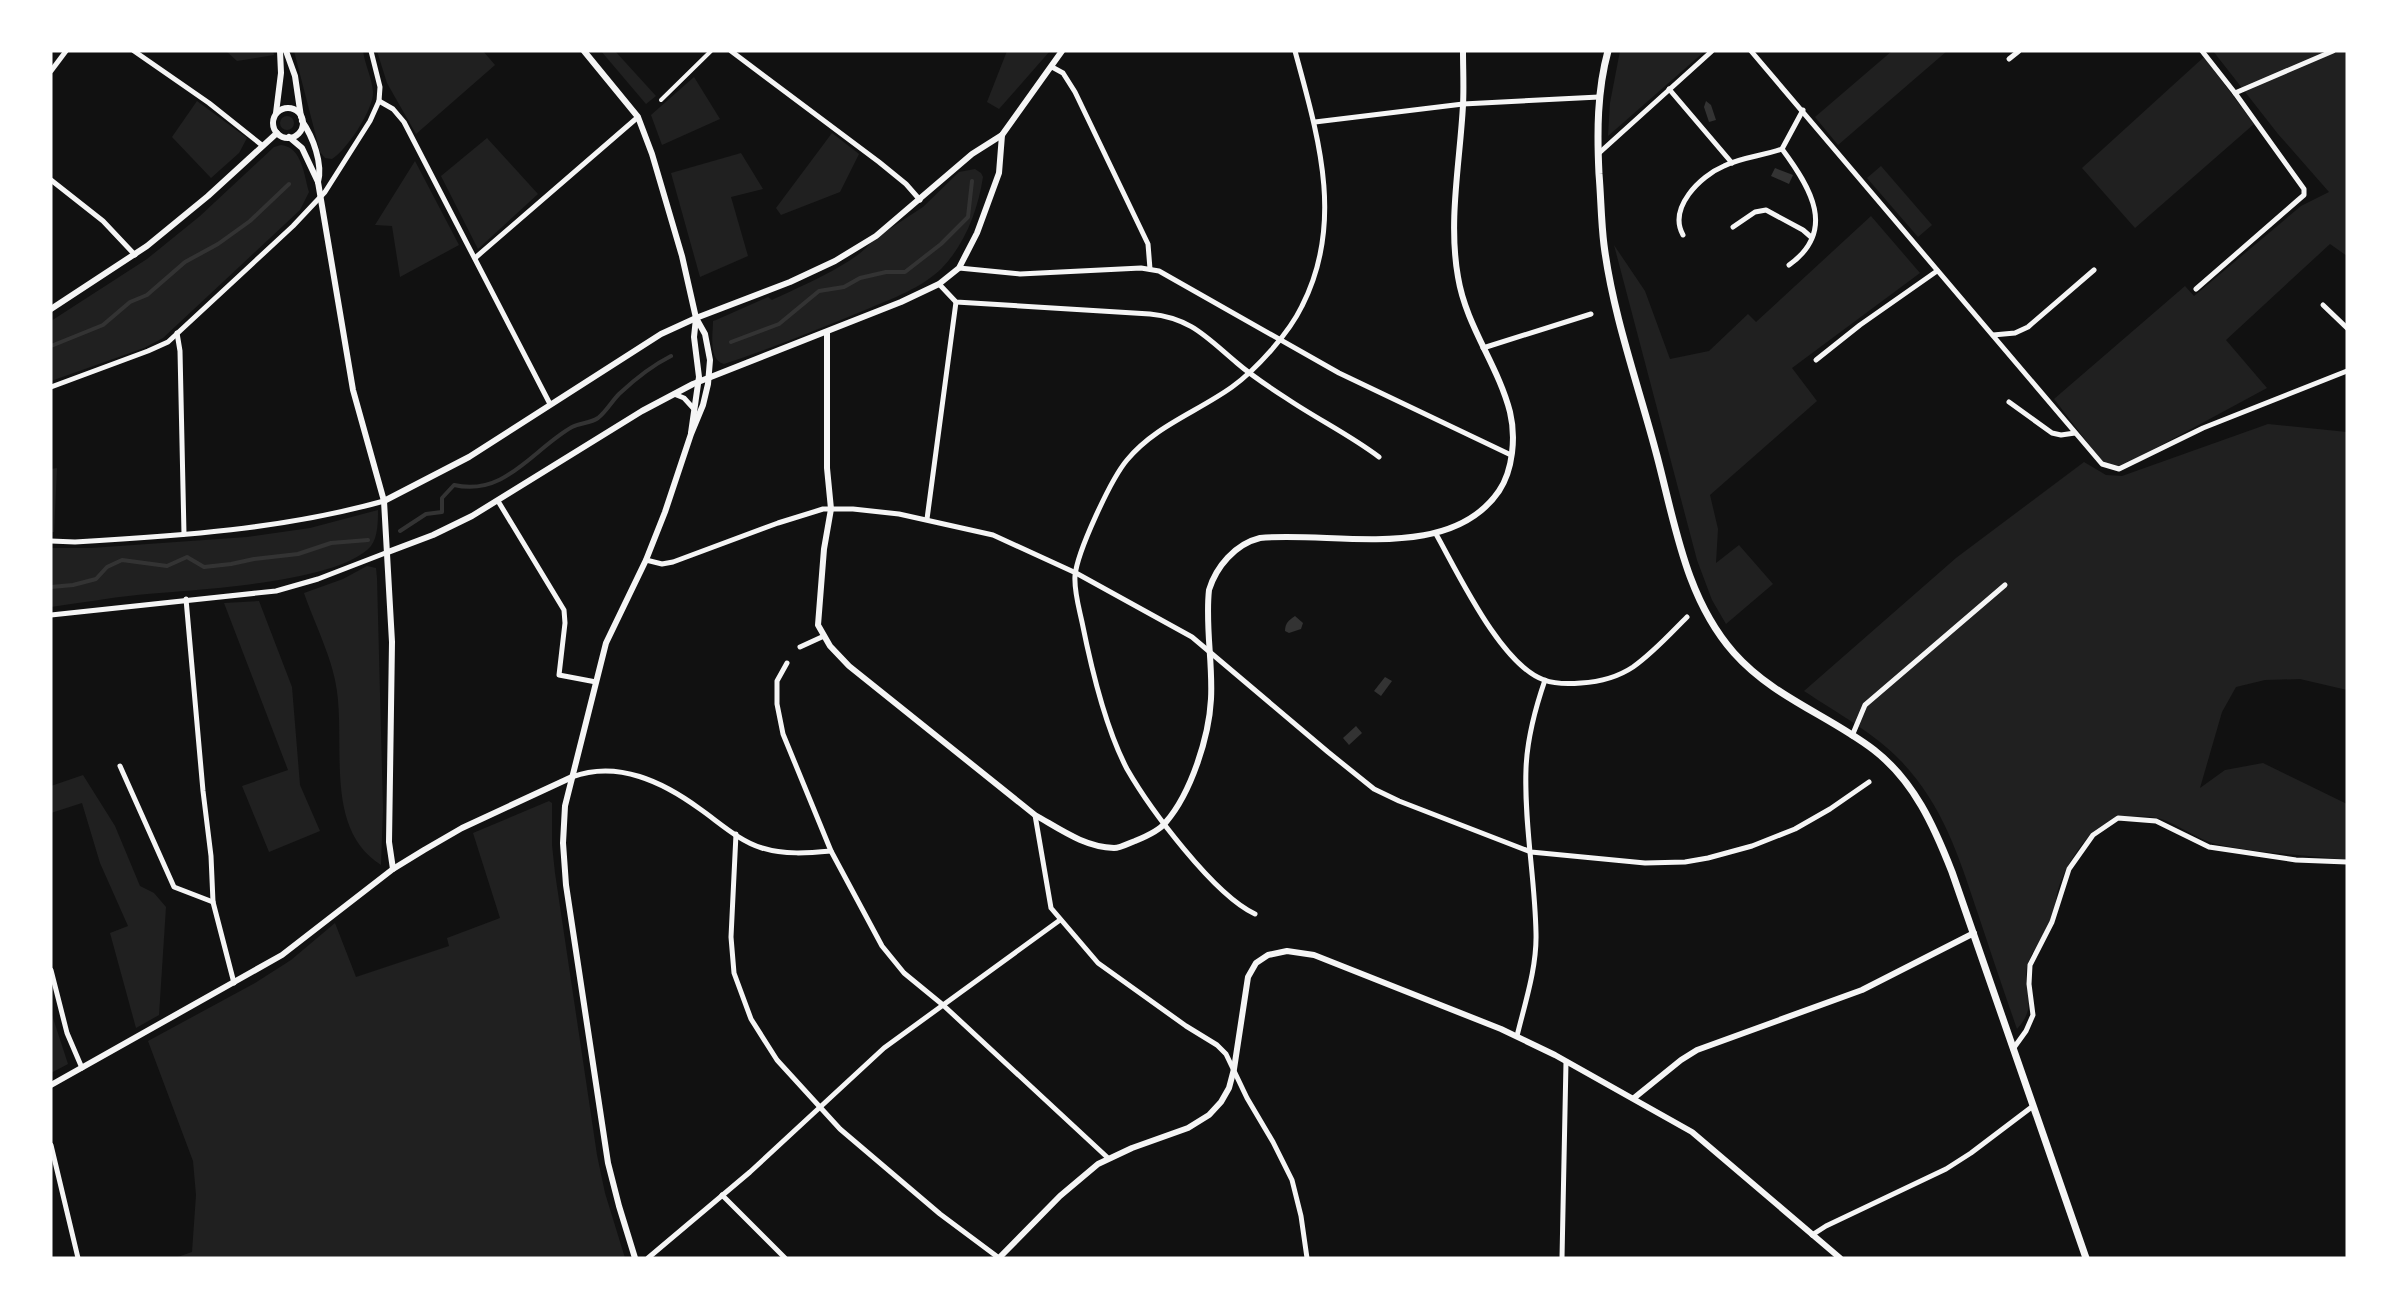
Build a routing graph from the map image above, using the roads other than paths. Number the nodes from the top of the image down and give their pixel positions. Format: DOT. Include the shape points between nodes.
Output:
graph roads {
  1 [pos="66,51"];
  2 [pos="134,51"];
  3 [pos="280,51"];
  4 [pos="286,51"];
  5 [pos="371,51"];
  6 [pos="584,51"];
  7 [pos="711,51"];
  8 [pos="731,51"];
  9 [pos="1062,51"];
  10 [pos="1295,51"];
  11 [pos="1463,51"];
  12 [pos="1608,51"];
  13 [pos="1712,51"];
  14 [pos="1751,51"];
  15 [pos="2019,51"];
  16 [pos="2202,51"];
  17 [pos="2333,51"];
  18 [pos="2009,59"];
  19 [pos="1052,67"];
  20 [pos="51,71"];
  21 [pos="1669,89"];
  22 [pos="2235,93"];
  23 [pos="1599,97"];
  24 [pos="661,100"];
  25 [pos="379,101"];
  26 [pos="1463,104"];
  27 [pos="1803,110"];
  28 [pos="275,116"];
  29 [pos="638,117"];
  30 [pos="302,119"];
  31 [pos="1315,122"];
  32 [pos="277,133"];
  33 [pos="1002,135"];
  34 [pos="289,137"];
  35 [pos="263,146"];
  36 [pos="1782,149"];
  37 [pos="1598,154"];
  38 [pos="1732,163"];
  39 [pos="51,180"];
  40 [pos="318,182"];
  41 [pos="321,196"];
  42 [pos="920,200"];
  43 [pos="1732,227"];
  44 [pos="1683,235"];
  45 [pos="1811,237"];
  46 [pos="135,255"];
  47 [pos="475,258"];
  48 [pos="1789,265"];
  49 [pos="959,268"];
  50 [pos="1150,268"];
  51 [pos="2094,270"];
  52 [pos="1937,271"];
  53 [pos="939,284"];
  54 [pos="2196,289"];
  55 [pos="956,302"];
  56 [pos="2324,305"];
  57 [pos="51,309"];
  58 [pos="1591,314"];
  59 [pos="696,318"];
  60 [pos="2347,328"];
  61 [pos="827,332"];
  62 [pos="177,333"];
  63 [pos="1993,334"];
  64 [pos="1279,340"];
  65 [pos="1483,348"];
  66 [pos="1816,360"];
  67 [pos="2347,371"];
  68 [pos="1249,372"];
  69 [pos="709,377"];
  70 [pos="698,381"];
  71 [pos="51,387"];
  72 [pos="672,394"];
  73 [pos="2009,402"];
  74 [pos="550,404"];
  75 [pos="694,409"];
  76 [pos="2075,433"];
  77 [pos="691,434"];
  78 [pos="1511,455"];
  79 [pos="1379,457"];
  80 [pos="384,501"];
  81 [pos="498,501"];
  82 [pos="831,509"];
  83 [pos="927,519"];
  84 [pos="184,534"];
  85 [pos="1436,534"];
  86 [pos="51,541"];
  87 [pos="388,552"];
  88 [pos="646,560"];
  89 [pos="1076,573"];
  90 [pos="2005,585"];
  91 [pos="186,599"];
  92 [pos="51,615"];
  93 [pos="1687,617"];
  94 [pos="824,636"];
  95 [pos="800,647"];
  96 [pos="1210,651"];
  97 [pos="788,663"];
  98 [pos="1545,680"];
  99 [pos="596,682"];
  100 [pos="1852,736"];
  101 [pos="120,766"];
  102 [pos="572,777"];
  103 [pos="1869,782"];
  104 [pos="1035,815"];
  105 [pos="1165,823"];
  106 [pos="736,834"];
  107 [pos="831,851"];
  108 [pos="1531,852"];
  109 [pos="2347,862"];
  110 [pos="393,869"];
  111 [pos="213,902"];
  112 [pos="1255,914"];
  113 [pos="1060,920"];
  114 [pos="1974,933"];
  115 [pos="51,970"];
  116 [pos="234,983"];
  117 [pos="943,1005"];
  118 [pos="1517,1036"];
  119 [pos="2013,1049"];
  120 [pos="1566,1062"];
  121 [pos="81,1068"];
  122 [pos="1234,1069"];
  123 [pos="51,1085"];
  124 [pos="1634,1098"];
  125 [pos="2033,1106"];
  126 [pos="818,1107"];
  127 [pos="51,1145"];
  128 [pos="1108,1158"];
  129 [pos="722,1195"];
  130 [pos="1812,1235"];
  131 [pos="78,1258"];
  132 [pos="635,1258"];
  133 [pos="648,1258"];
  134 [pos="785,1258"];
  135 [pos="999,1258"];
  136 [pos="1307,1258"];
  137 [pos="1562,1258"];
  138 [pos="1840,1258"];
  139 [pos="2086,1258"];
  1 -- 20 [label="street"];
  2 -- 35 [label="street"];
  3 -- 28 [label="street" via="281,82"];
  4 -- 30 [label="street" via="295,76"];
  5 -- 25 [label="street" via="380,87"];
  6 -- 29 [label="street"];
  7 -- 24 [label="street"];
  8 -- 42 [label="street" via="871,156"];
  9 -- 19 [label="street"];
  10 -- 31 [label="street"];
  11 -- 26 [label="street"];
  12 -- 23 [label="main road"];
  13 -- 21 [label="street"];
  14 -- 27 [label="street"];
  15 -- 18 [label="street"];
  16 -- 22 [label="street"];
  17 -- 22 [label="street"];
  19 -- 33 [label="street"];
  19 -- 50 [label="street" via="1063,74 1079,102 1148,244"];
  21 -- 37 [label="street"];
  21 -- 38 [label="street"];
  22 -- 54 [label="street" via="2304,189 2304,195"];
  23 -- 26 [label="street"];
  23 -- 37 [label="main road"];
  25 -- 41 [label="street"];
  25 -- 47 [label="street" via="391,106 401,118"];
  26 -- 31 [label="street"];
  26 -- 65 [label="street" via="1456,266 1465,306"];
  27 -- 36 [label="street"];
  27 -- 52 [label="street"];
  28 -- 30 [label="street" via="289,108"];
  28 -- 32 [label="street"];
  29 -- 47 [label="street"];
  29 -- 59 [label="street" via="678,244"];
  30 -- 34 [label="street" via="300,131"];
  30 -- 40 [label="street" via="317,159"];
  31 -- 64 [label="street" via="1326,194 1325,231 1302,307"];
  32 -- 34 [label="street"];
  32 -- 35 [label="street"];
  33 -- 42 [label="street" via="972,154"];
  33 -- 49 [label="street" via="999,173 977,233"];
  34 -- 40 [label="street" via="302,148"];
  35 -- 46 [label="street"];
  36 -- 38 [label="street"];
  36 -- 45 [label="street" via="1799,172 1817,213 1816,231"];
  37 -- 100 [label="main road" via="1604,246 1618,313 1682,549 1700,601 1725,642 1753,672"];
  38 -- 44 [label="street" via="1711,173 1684,202 1678,214"];
  39 -- 46 [label="street" via="103,221"];
  40 -- 41 [label="street"];
  41 -- 62 [label="street"];
  41 -- 80 [label="street" via="353,390"];
  42 -- 59 [label="street" via="876,236 835,261"];
  43 -- 45 [label="street" via="1755,212 1766,210"];
  45 -- 48 [label="street" via="1803,256"];
  46 -- 57 [label="street"];
  47 -- 74 [label="street"];
  49 -- 50 [label="street" via="1020,274"];
  49 -- 53 [label="street"];
  50 -- 64 [label="street"];
  51 -- 63 [label="street" via="2028,327 2015,333"];
  52 -- 63 [label="street"];
  52 -- 66 [label="street"];
  53 -- 55 [label="street"];
  53 -- 61 [label="street"];
  55 -- 68 [label="street" via="1164,316 1203,333"];
  55 -- 83 [label="street"];
  56 -- 60 [label="street"];
  58 -- 65 [label="street"];
  59 -- 69 [label="street" via="706,338"];
  59 -- 70 [label="street"];
  59 -- 74 [label="street" via="661,334"];
  61 -- 69 [label="street"];
  61 -- 82 [label="street" via="827,468"];
  62 -- 71 [label="street" via="156,348"];
  62 -- 84 [label="street"];
  63 -- 76 [label="street"];
  64 -- 68 [label="street"];
  64 -- 78 [label="street"];
  65 -- 78 [label="street" via="1510,412"];
  67 -- 76 [label="street" via="2203,428 2119,469 2102,464"];
  68 -- 79 [label="street"];
  68 -- 89 [label="street" via="1233,387 1155,434 1125,461 1095,517"];
  69 -- 70 [label="street"];
  69 -- 77 [label="street"];
  70 -- 72 [label="street"];
  70 -- 75 [label="street"];
  72 -- 75 [label="street" via="682,397"];
  72 -- 81 [label="street"];
  73 -- 76 [label="street" via="2052,434"];
  74 -- 80 [label="street" via="469,458"];
  75 -- 77 [label="street"];
  77 -- 88 [label="street"];
  78 -- 85 [label="street" via="1505,480 1491,502 1466,521"];
  80 -- 84 [label="street" via="227,532"];
  80 -- 87 [label="street"];
  81 -- 87 [label="street" via="445,530"];
  81 -- 99 [label="street" via="564,610 559,675"];
  82 -- 83 [label="street"];
  82 -- 88 [label="street" via="798,516 673,562"];
  82 -- 94 [label="street" via="818,625"];
  83 -- 89 [label="street" via="1001,538"];
  84 -- 86 [label="street"];
  85 -- 96 [label="street" via="1270,538 1246,543 1224,563 1211,584"];
  85 -- 98 [label="street" via="1481,614 1507,649"];
  87 -- 91 [label="street" via="276,591"];
  87 -- 110 [label="street" via="392,642 389,842"];
  88 -- 99 [label="street" via="610,632"];
  89 -- 96 [label="street" via="1174,626"];
  89 -- 105 [label="street" via="1089,660 1113,732 1127,768"];
  90 -- 100 [label="street" via="1865,705"];
  91 -- 92 [label="street"];
  91 -- 111 [label="street"];
  93 -- 98 [label="street" via="1663,642 1624,672 1594,682"];
  94 -- 95 [label="street"];
  94 -- 104 [label="street" via="849,666"];
  96 -- 105 [label="street" via="1211,700 1204,738 1190,784"];
  96 -- 108 [label="street" via="1374,789"];
  97 -- 107 [label="street" via="777,681 783,734"];
  98 -- 108 [label="street" via="1535,710 1526,768"];
  99 -- 102 [label="street"];
  100 -- 114 [label="main road" via="1891,766 1920,802"];
  101 -- 111 [label="street" via="174,887"];
  102 -- 106 [label="street" via="599,771 648,778"];
  102 -- 110 [label="street" via="462,828"];
  102 -- 132 [label="street" via="563,832 566,885 608,1163"];
  103 -- 108 [label="street" via="1795,829 1708,858 1639,863"];
  104 -- 105 [label="street" via="1093,845 1117,848"];
  104 -- 113 [label="street" via="1051,908"];
  105 -- 112 [label="street" via="1206,876"];
  106 -- 107 [label="street" via="772,850"];
  106 -- 126 [label="street" via="731,937 734,973 756,1027 777,1060"];
  107 -- 117 [label="street" via="882,946 904,973"];
  108 -- 118 [label="street" via="1537,935"];
  109 -- 119 [label="street" via="2296,860 2209,847 2156,821 2118,818 2093,835 2069,869 2052,922 2030,965 2033,1015"];
  110 -- 116 [label="street" via="282,954"];
  111 -- 116 [label="street"];
  113 -- 117 [label="street"];
  113 -- 122 [label="street" via="1098,963 1217,1045"];
  114 -- 119 [label="main road"];
  114 -- 124 [label="street" via="1862,990 1697,1050"];
  115 -- 121 [label="street" via="67,1033"];
  116 -- 121 [label="street"];
  117 -- 126 [label="street" via="884,1048"];
  117 -- 128 [label="street"];
  118 -- 120 [label="street"];
  118 -- 122 [label="street" via="1327,960 1305,953 1278,952 1260,960 1250,972"];
  119 -- 125 [label="main road"];
  120 -- 124 [label="street"];
  120 -- 137 [label="street"];
  121 -- 123 [label="street"];
  122 -- 128 [label="street" via="1225,1096 1203,1119"];
  122 -- 136 [label="street" via="1292,1180"];
  124 -- 130 [label="street" via="1692,1132"];
  125 -- 130 [label="street" via="1946,1169"];
  125 -- 139 [label="main road"];
  126 -- 129 [label="street"];
  126 -- 135 [label="street" via="940,1214"];
  127 -- 131 [label="street"];
  128 -- 135 [label="street" via="1060,1196"];
  129 -- 133 [label="street"];
  129 -- 134 [label="street"];
  130 -- 138 [label="street"];
}
